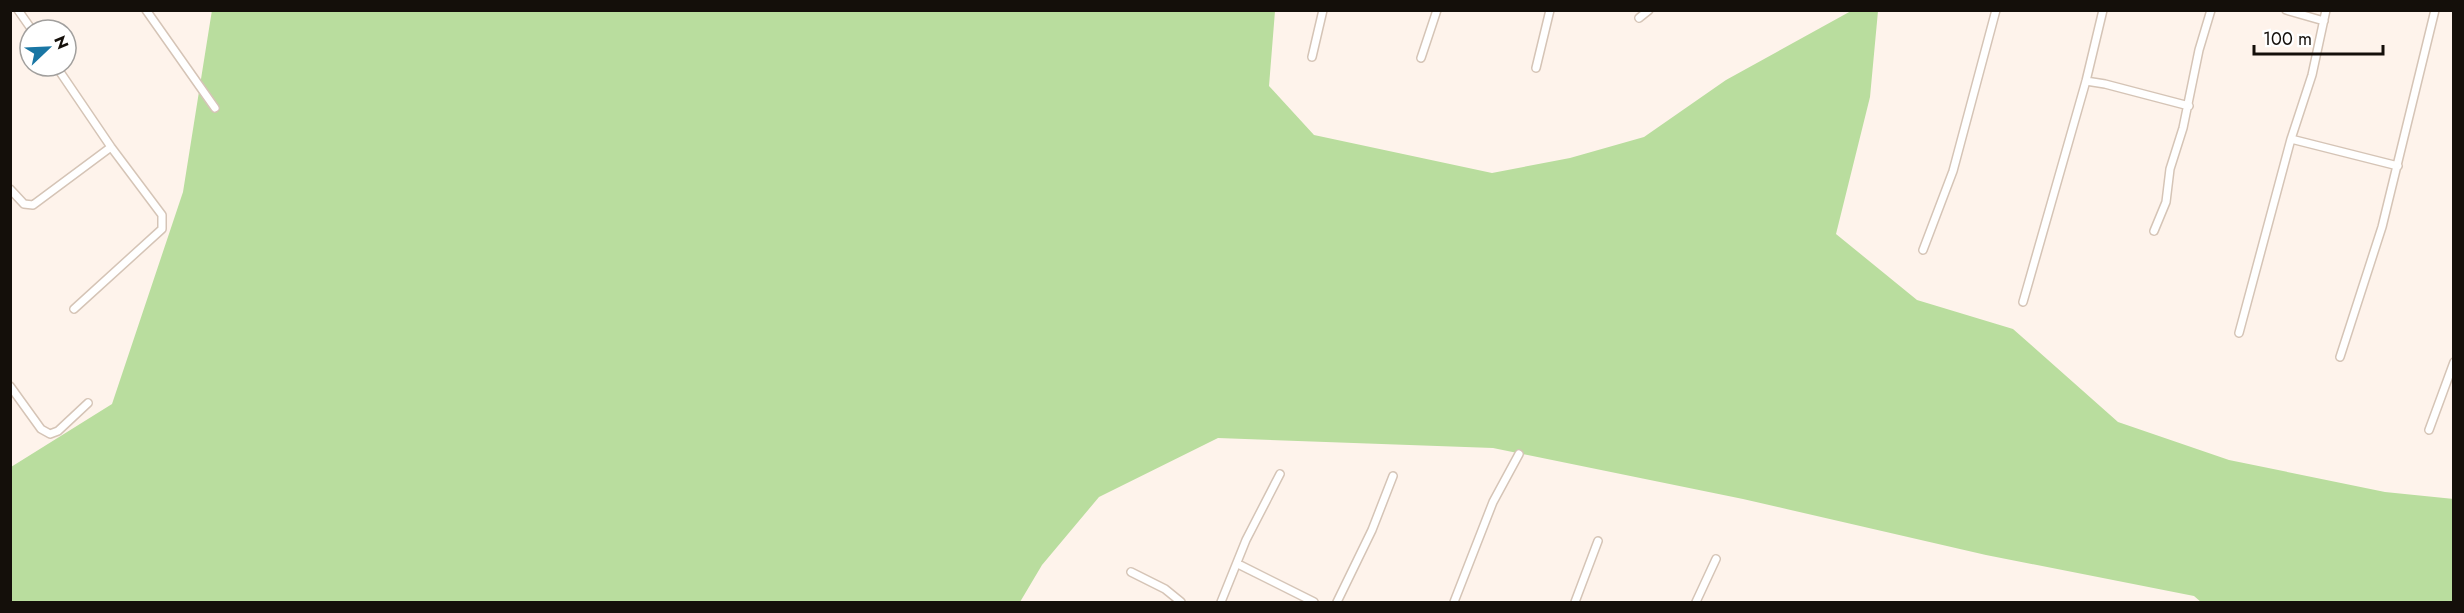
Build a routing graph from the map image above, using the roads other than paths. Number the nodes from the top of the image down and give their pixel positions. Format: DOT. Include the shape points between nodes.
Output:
graph roads {
  1 [pos="146,10"];
  2 [pos="1323,10"];
  3 [pos="1437,10"];
  4 [pos="1550,10"];
  5 [pos="1649,10"];
  6 [pos="1996,10"];
  7 [pos="2103,10"];
  8 [pos="2211,10"];
  9 [pos="2286,10"];
  10 [pos="2326,10"];
  11 [pos="2435,10"];
  12 [pos="1639,18"];
  13 [pos="2324,21"];
  14 [pos="1312,57"];
  15 [pos="1421,58"];
  16 [pos="1536,68"];
  17 [pos="64,78"];
  18 [pos="2086,81"];
  19 [pos="2189,106"];
  20 [pos="215,108"];
  21 [pos="2292,139"];
  22 [pos="111,147"];
  23 [pos="2398,166"];
  24 [pos="10,189"];
  25 [pos="2154,231"];
  26 [pos="1923,250"];
  27 [pos="2023,302"];
  28 [pos="74,309"];
  29 [pos="2238,333"];
  30 [pos="2340,357"];
  31 [pos="2454,362"];
  32 [pos="10,386"];
  33 [pos="88,403"];
  34 [pos="2429,430"];
  35 [pos="1519,454"];
  36 [pos="1280,474"];
  37 [pos="1393,476"];
  38 [pos="1598,541"];
  39 [pos="1716,559"];
  40 [pos="1238,564"];
  41 [pos="1131,572"];
  42 [pos="1181,603"];
  43 [pos="1221,603"];
  44 [pos="1314,603"];
  45 [pos="1337,603"];
  46 [pos="1454,603"];
  47 [pos="1575,603"];
  48 [pos="1696,603"];
  1 -- 20 [label="street"];
  2 -- 14 [label="street"];
  3 -- 15 [label="street"];
  4 -- 16 [label="street"];
  5 -- 12 [label="street"];
  6 -- 26 [label="street" via="1953,171"];
  7 -- 18 [label="street"];
  8 -- 19 [label="street"];
  9 -- 13 [label="street"];
  10 -- 13 [label="street"];
  11 -- 23 [label="street"];
  13 -- 21 [label="street"];
  17 -- 22 [label="street"];
  18 -- 19 [label="street"];
  18 -- 27 [label="street"];
  19 -- 25 [label="street" via="2170,170 2166,202"];
  21 -- 23 [label="street"];
  21 -- 29 [label="street"];
  22 -- 24 [label="street" via="33,205 24,204"];
  22 -- 28 [label="street" via="162,215 162,229"];
  23 -- 30 [label="street"];
  31 -- 34 [label="street"];
  32 -- 33 [label="street" via="41,429 50,434"];
  35 -- 46 [label="street" via="1493,502"];
  36 -- 40 [label="street"];
  37 -- 45 [label="street"];
  38 -- 47 [label="street"];
  39 -- 48 [label="street"];
  40 -- 43 [label="street"];
  40 -- 44 [label="street"];
  41 -- 42 [label="street" via="1165,589"];
}
